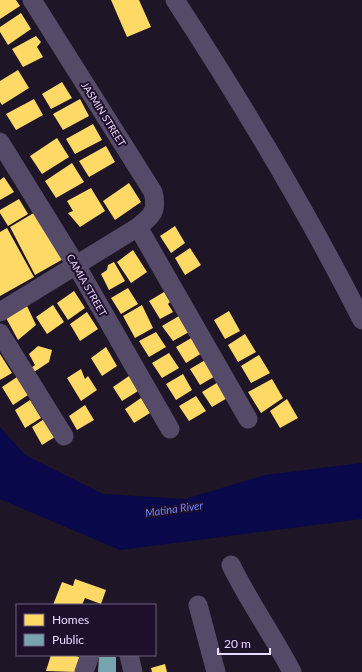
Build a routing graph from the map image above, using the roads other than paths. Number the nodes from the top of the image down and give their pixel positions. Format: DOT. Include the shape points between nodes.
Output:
graph roads {
  1 [pos="32,0"];
  2 [pos="175,0"];
  3 [pos="0,142"];
  4 [pos="138,227"];
  5 [pos="76,265"];
  6 [pos="0,312"];
  7 [pos="362,320"];
  8 [pos="0,333"];
  9 [pos="248,420"];
  10 [pos="170,429"];
  11 [pos="64,436"];
  12 [pos="231,565"];
  13 [pos="198,605"];
  14 [pos="90,656"];
  15 [pos="129,656"];
  16 [pos="84,672"];
  17 [pos="133,672"];
  18 [pos="216,672"];
  19 [pos="292,672"];
  1 -- 4 [label="street, JASMIN STREET" via="153,192 156,201 154,211"];
  2 -- 7 [label="street" via="300,203"];
  3 -- 5 [label="street, CAMIA STREET"];
  4 -- 5 [label="street, JASMIN STREET"];
  4 -- 9 [label="street"];
  5 -- 6 [label="street, JASMIN STREET"];
  5 -- 10 [label="street, CAMIA STREET"];
  8 -- 11 [label="street"];
  12 -- 19 [label="street"];
  13 -- 18 [label="street"];
  14 -- 16 [label="street"];
  15 -- 17 [label="street"];
}
